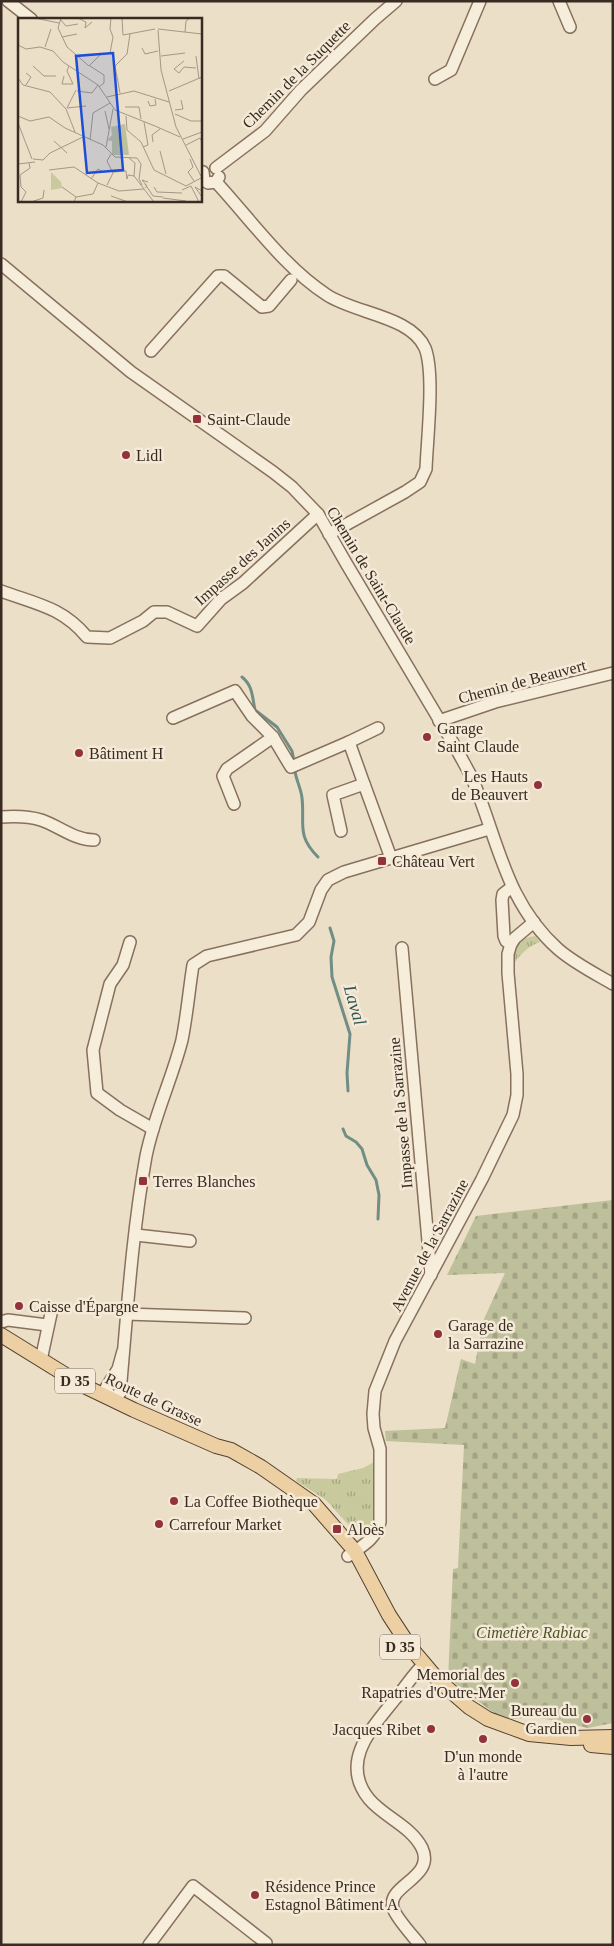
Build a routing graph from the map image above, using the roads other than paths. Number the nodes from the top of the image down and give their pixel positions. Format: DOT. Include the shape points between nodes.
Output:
graph roads {
  1 [pos="8,1"];
  2 [pos="396,1"];
  3 [pos="480,1"];
  4 [pos="559,1"];
  5 [pos="30,18"];
  6 [pos="570,26"];
  7 [pos="435,79"];
  8 [pos="216,168"];
  9 [pos="202,171"];
  10 [pos="216,182"];
  11 [pos="1,264"];
  12 [pos="291,280"];
  13 [pos="151,351"];
  14 [pos="318,514"];
  15 [pos="329,534"];
  16 [pos="1,591"];
  17 [pos="613,673"];
  18 [pos="173,718"];
  19 [pos="439,721"];
  20 [pos="378,728"];
  21 [pos="273,737"];
  22 [pos="349,742"];
  23 [pos="364,784"];
  24 [pos="234,804"];
  25 [pos="1,817"];
  26 [pos="490,828"];
  27 [pos="341,831"];
  28 [pos="94,840"];
  29 [pos="392,858"];
  30 [pos="512,887"];
  31 [pos="534,922"];
  32 [pos="130,942"];
  33 [pos="511,944"];
  34 [pos="402,948"];
  35 [pos="613,984"];
  36 [pos="153,1129"];
  37 [pos="136,1235"];
  38 [pos="190,1242"];
  39 [pos="431,1276"];
  40 [pos="52,1309"];
  41 [pos="126,1314"];
  42 [pos="244,1318"];
  43 [pos="1,1322"];
  44 [pos="47,1325"];
  45 [pos="1,1335"];
  46 [pos="41,1360"];
  47 [pos="111,1399"];
  48 [pos="352,1554"];
  49 [pos="421,1667"];
  50 [pos="613,1737"];
  51 [pos="613,1747"];
  52 [pos="266,1943"];
  53 [pos="149,1945"];
  54 [pos="420,1945"];
  1 -- 5 [label="street"];
  2 -- 8 [label="street, Chemin de la Suquette" via="301,90 265,131"];
  3 -- 7 [label="street" via="451,70"];
  4 -- 6 [label="street"];
  8 -- 9 [label="street"];
  8 -- 10 [label="street" via="220,175"];
  9 -- 10 [label="street" via="206,182"];
  10 -- 15 [label="street" via="298,273 328,296 353,309 402,324 416,334 425,349 430,374 426,469 420,482"];
  11 -- 14 [label="street, Chemin de Saint-Claude" via="131,372 273,472"];
  12 -- 13 [label="street" via="270,306 262,307 224,276 214,278"];
  14 -- 15 [label="street, Chemin de Saint-Claude"];
  14 -- 16 [label="street, Impasse des Janins" via="221,599 197,626 167,612 154,612 110,638 87,637 60,612"];
  15 -- 19 [label="street, Chemin de Saint-Claude"];
  17 -- 19 [label="street, Chemin de Beauvert" via="495,702"];
  18 -- 21 [label="street" via="235,691 252,716"];
  19 -- 26 [label="street, Chemin de Saint-Claude" via="472,778"];
  20 -- 22 [label="street"];
  21 -- 22 [label="street" via="291,767"];
  21 -- 24 [label="street" via="227,769 223,776"];
  22 -- 23 [label="street"];
  23 -- 27 [label="street" via="333,795"];
  23 -- 29 [label="street"];
  25 -- 28 [label="street" via="21,816 42,821 84,840"];
  26 -- 29 [label="street"];
  26 -- 30 [label="street, Chemin de Saint-Claude"];
  29 -- 36 [label="street" via="328,880 309,922 296,935 207,956 193,965 182,1040"];
  30 -- 31 [label="street, Chemin de Saint-Claude"];
  30 -- 33 [label="street, Avenue de la Sarrazine" via="502,894 504,936"];
  31 -- 33 [label="street"];
  31 -- 35 [label="street, Chemin de Saint-Claude" via="567,956"];
  32 -- 36 [label="street" via="123,965 110,984 93,1050 95,1077 97,1093"];
  33 -- 39 [label="street, Avenue de la Sarrazine" via="508,973 517,1095 513,1115"];
  34 -- 39 [label="street, Impasse de la Sarrazine"];
  36 -- 37 [label="street"];
  37 -- 38 [label="street"];
  37 -- 41 [label="street"];
  39 -- 48 [label="street, Avenue de la Sarrazine" via="395,1340 375,1391 373,1414 380,1449 380,1522 373,1537"];
  40 -- 44 [label="street"];
  41 -- 42 [label="street"];
  41 -- 47 [label="street" via="123,1351 106,1388"];
  43 -- 44 [label="street"];
  44 -- 46 [label="street"];
  45 -- 46 [label="main road, Route de Grasse / D 35"];
  46 -- 47 [label="main road, Route de Grasse / D 35"];
  47 -- 48 [label="main road, Route de Grasse / D 35" via="231,1450 261,1467 314,1504"];
  48 -- 49 [label="main road, D 35"];
  49 -- 50 [label="main road, D 35" via="469,1707 512,1729 551,1737"];
  49 -- 51 [label="main road, D 35" via="453,1703 494,1730 529,1740"];
  49 -- 54 [label="street" via="362,1745 357,1770 360,1783 370,1799 422,1848 420,1872 392,1900 393,1909"];
  52 -- 53 [label="street" via="193,1886"];
}
